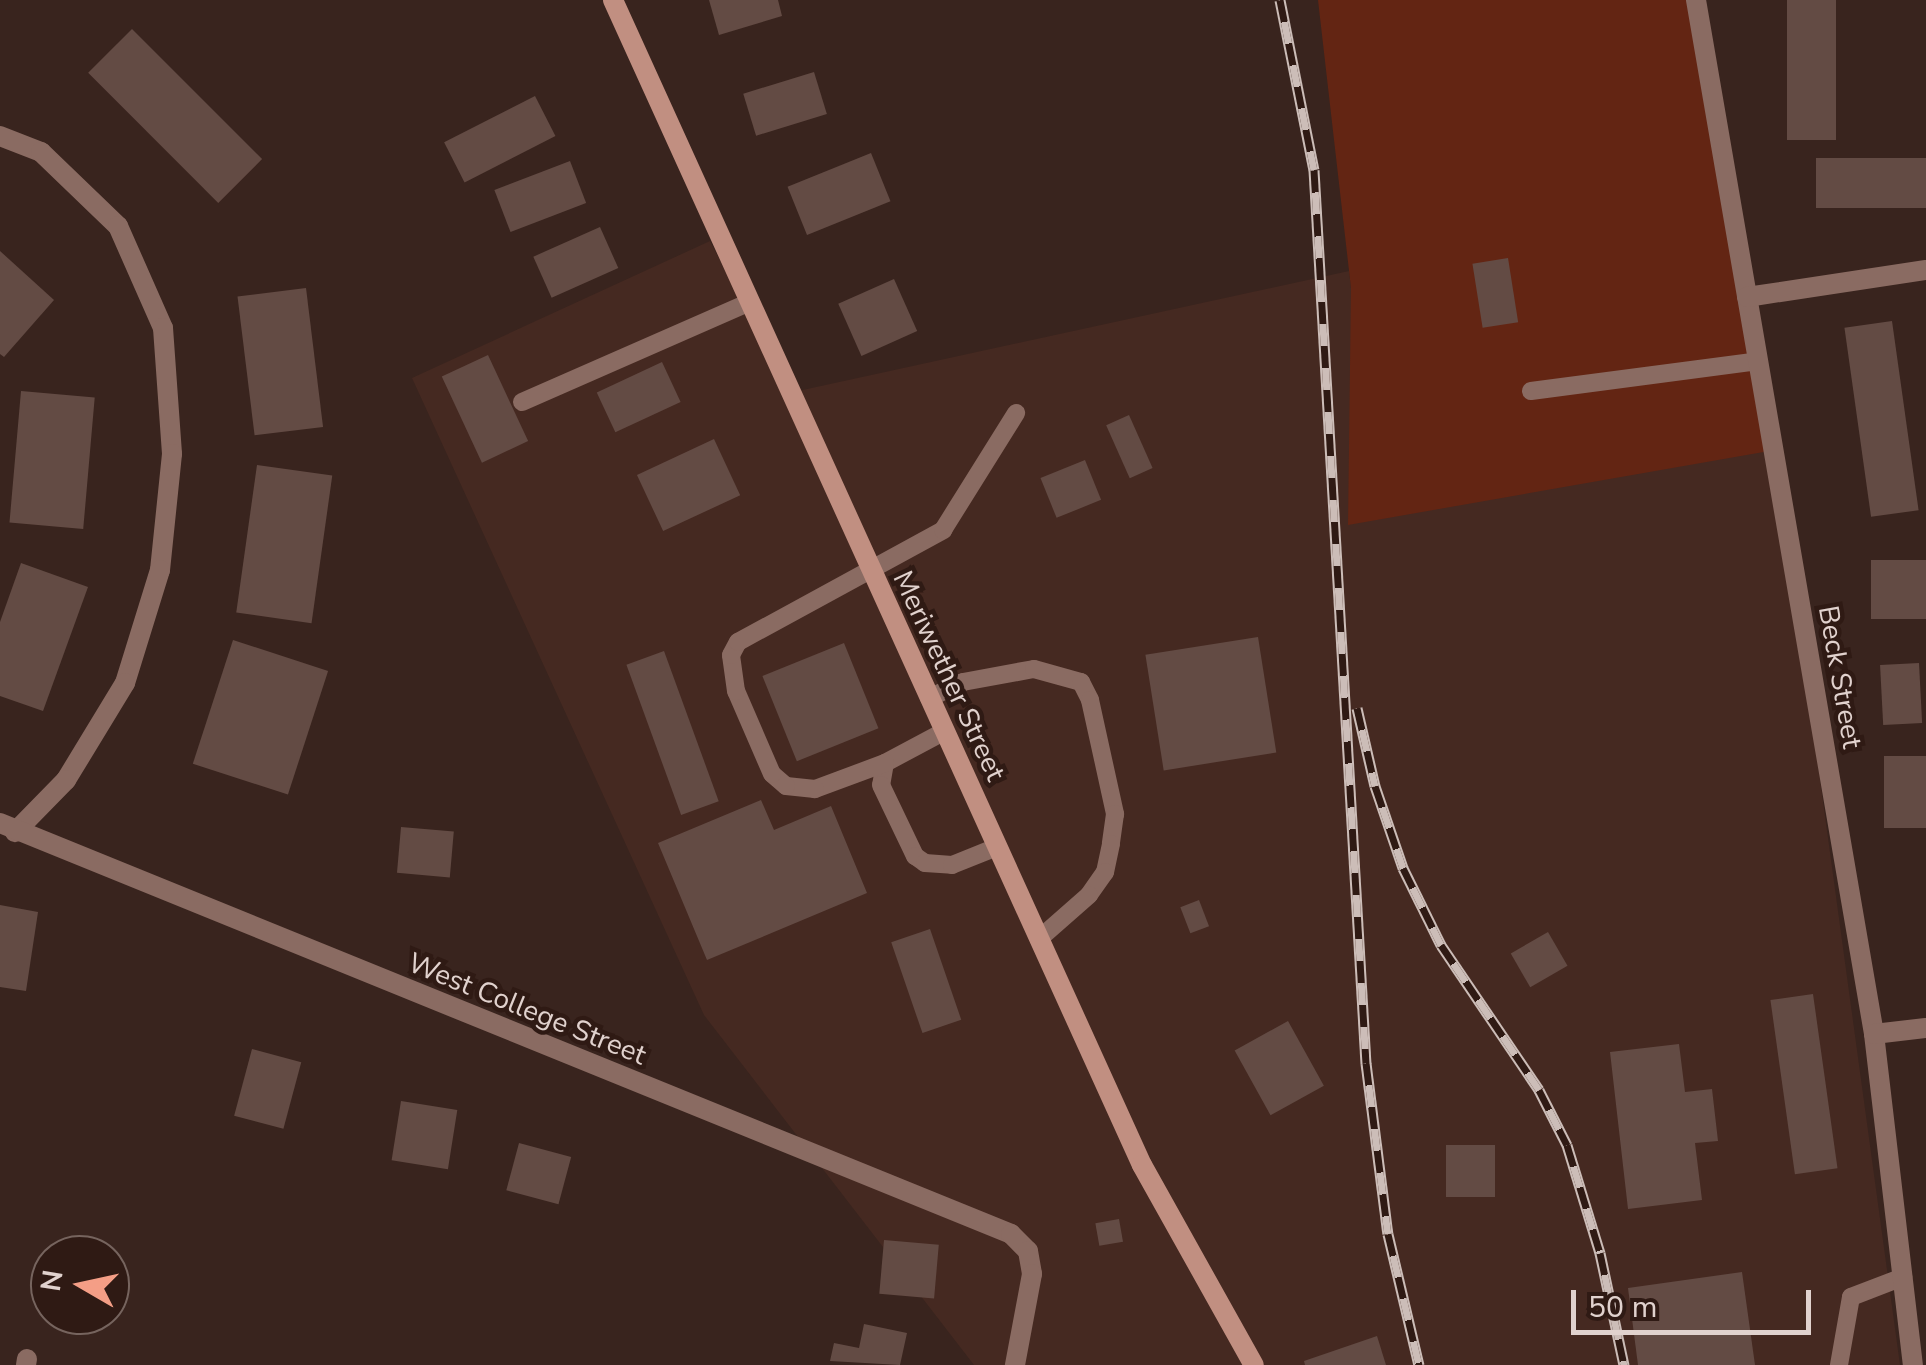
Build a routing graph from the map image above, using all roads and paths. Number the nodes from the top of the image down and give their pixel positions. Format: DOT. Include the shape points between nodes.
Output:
graph roads {
  1 [pos="612,0"];
  2 [pos="1696,0"];
  3 [pos="0,136"];
  4 [pos="1926,270"];
  5 [pos="1747,298"];
  6 [pos="750,302"];
  7 [pos="1758,361"];
  8 [pos="1531,390"];
  9 [pos="522,402"];
  10 [pos="1016,413"];
  11 [pos="872,573"];
  12 [pos="929,698"];
  13 [pos="945,731"];
  14 [pos="885,763"];
  15 [pos="8,828"];
  16 [pos="997,846"];
  17 [pos="1039,939"];
  18 [pos="1926,1028"];
  19 [pos="1874,1034"];
  20 [pos="1903,1277"];
  21 [pos="1015,1365"];
  22 [pos="1254,1365"];
  23 [pos="1838,1365"];
  24 [pos="1913,1365"];
  1 -- 6 [label="street, Meriwether Street"];
  2 -- 5 [label="street, Beck Street"];
  3 -- 15 [label="street" via="42,152 118,226 163,328 172,454 160,570 125,684 66,780"];
  4 -- 5 [label="street"];
  5 -- 7 [label="street, Beck Street"];
  6 -- 9 [label="lane"];
  6 -- 11 [label="street, Meriwether Street"];
  7 -- 8 [label="lane"];
  7 -- 19 [label="street, Beck Street"];
  10 -- 11 [label="lane" via="943,530"];
  11 -- 12 [label="street, Meriwether Street"];
  11 -- 14 [label="lane" via="738,642 730,667 772,774 786,786 815,790"];
  12 -- 13 [label="street, Meriwether Street"];
  12 -- 17 [label="lane" via="963,682 1034,669 1080,682 1090,700 1116,814 1105,872"];
  13 -- 14 [label="lane"];
  13 -- 16 [label="street, Meriwether Street"];
  14 -- 16 [label="lane" via="881,786 914,856 938,867"];
  15 -- 21 [label="street, West College Street" via="1011,1234 1028,1251 1032,1274"];
  16 -- 17 [label="street, Meriwether Street"];
  17 -- 22 [label="street, Meriwether Street" via="1142,1165"];
  18 -- 19 [label="street"];
  19 -- 20 [label="street, Beck Street"];
  20 -- 23 [label="lane" via="1852,1297"];
  20 -- 24 [label="street, Beck Street"];
}
